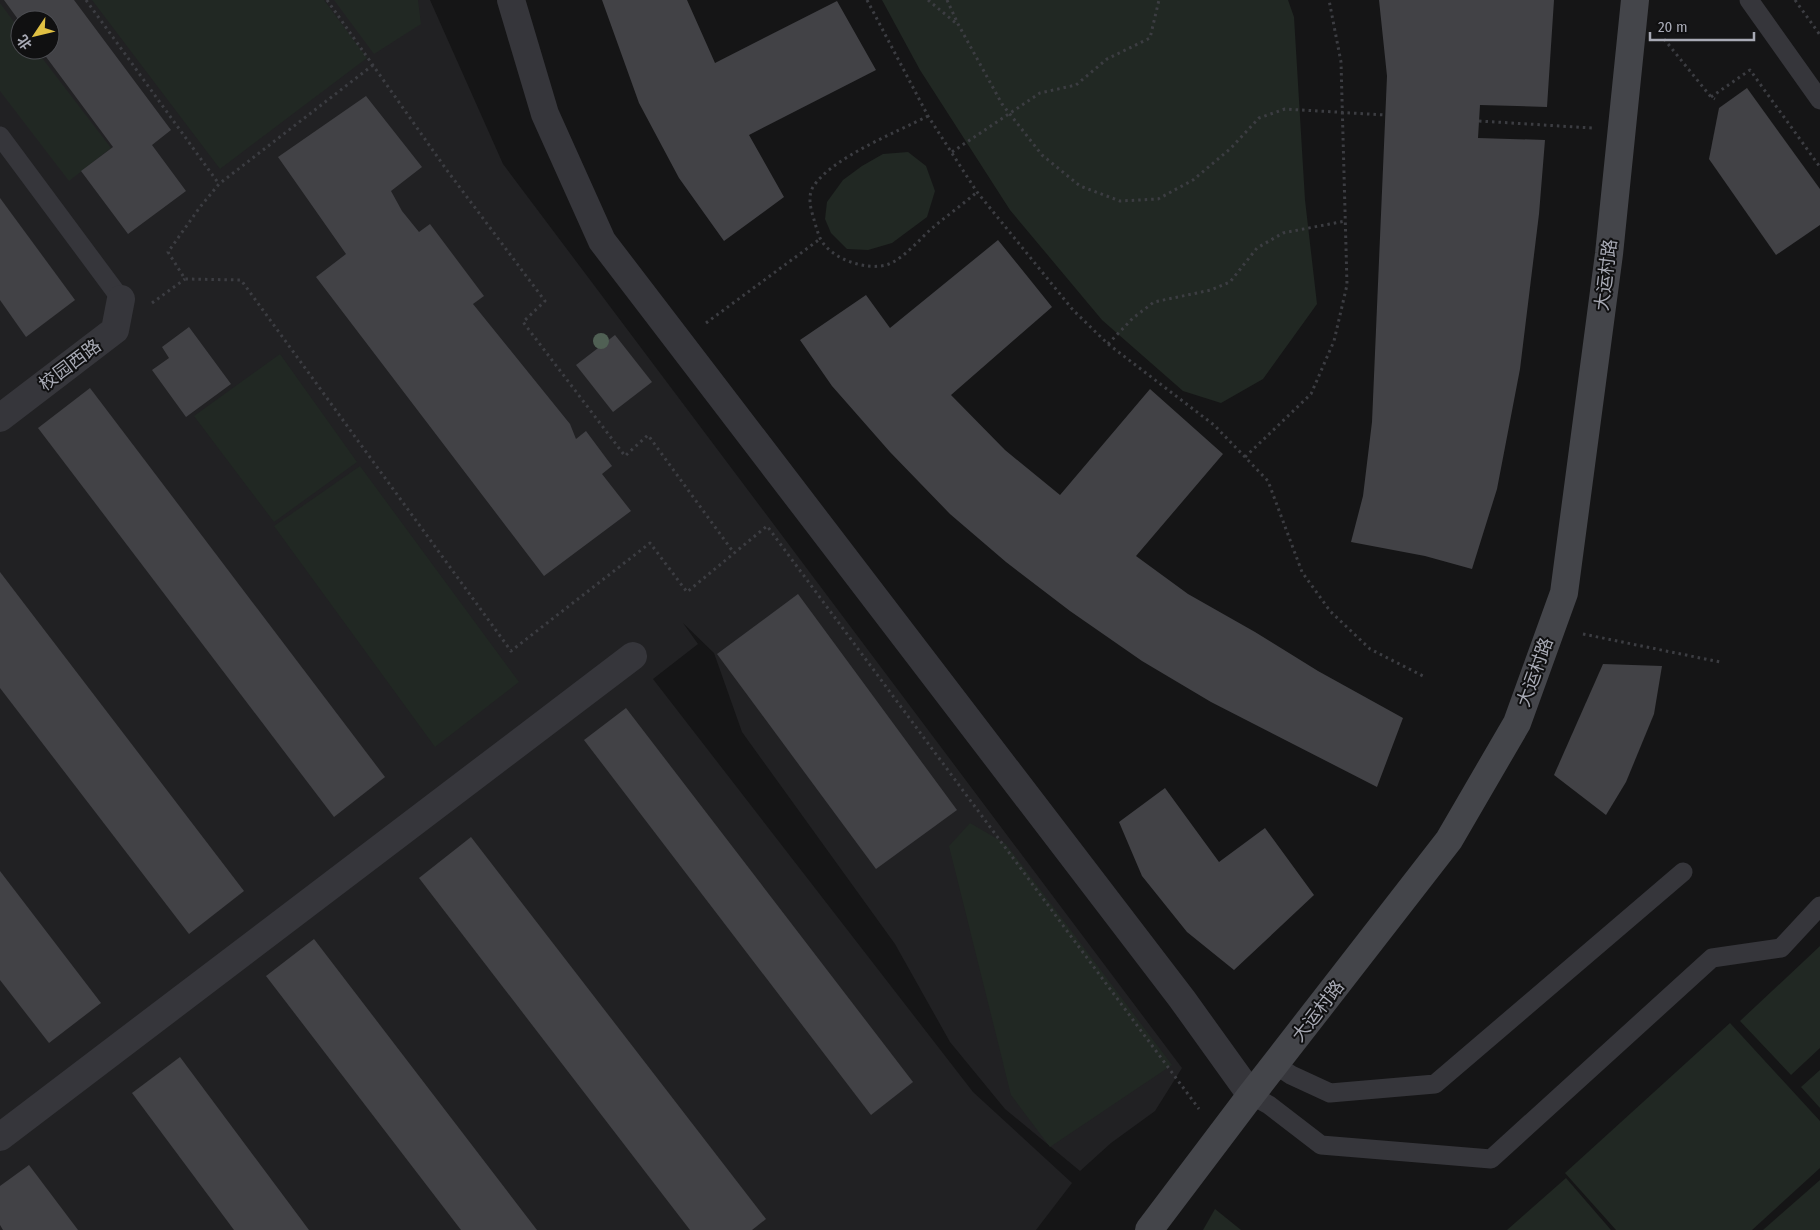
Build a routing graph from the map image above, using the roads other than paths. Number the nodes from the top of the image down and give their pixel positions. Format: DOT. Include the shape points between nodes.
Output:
graph roads {
  1 [pos="511,0"];
  2 [pos="1635,0"];
  3 [pos="1749,0"];
  4 [pos="1820,100"];
  5 [pos="0,136"];
  6 [pos="121,299"];
  7 [pos="0,418"];
  8 [pos="633,656"];
  9 [pos="1683,872"];
  10 [pos="1820,906"];
  11 [pos="1276,1065"];
  12 [pos="1251,1095"];
  13 [pos="0,1137"];
  14 [pos="1149,1230"];
  1 -- 12 [label="street" via="545,114 602,241 1182,999"];
  2 -- 11 [label="street, 大运村路" via="1609,254 1564,593 1517,723 1449,840"];
  3 -- 4 [label="lane"];
  5 -- 6 [label="lane"];
  6 -- 7 [label="street, 校园西路" via="116,330"];
  8 -- 13 [label="street"];
  9 -- 11 [label="lane" via="1435,1084 1330,1093"];
  10 -- 12 [label="lane" via="1781,948 1712,958 1491,1159 1321,1145"];
  11 -- 12 [label="street, 大运村路"];
  12 -- 14 [label="street, 大运村路"];
}
